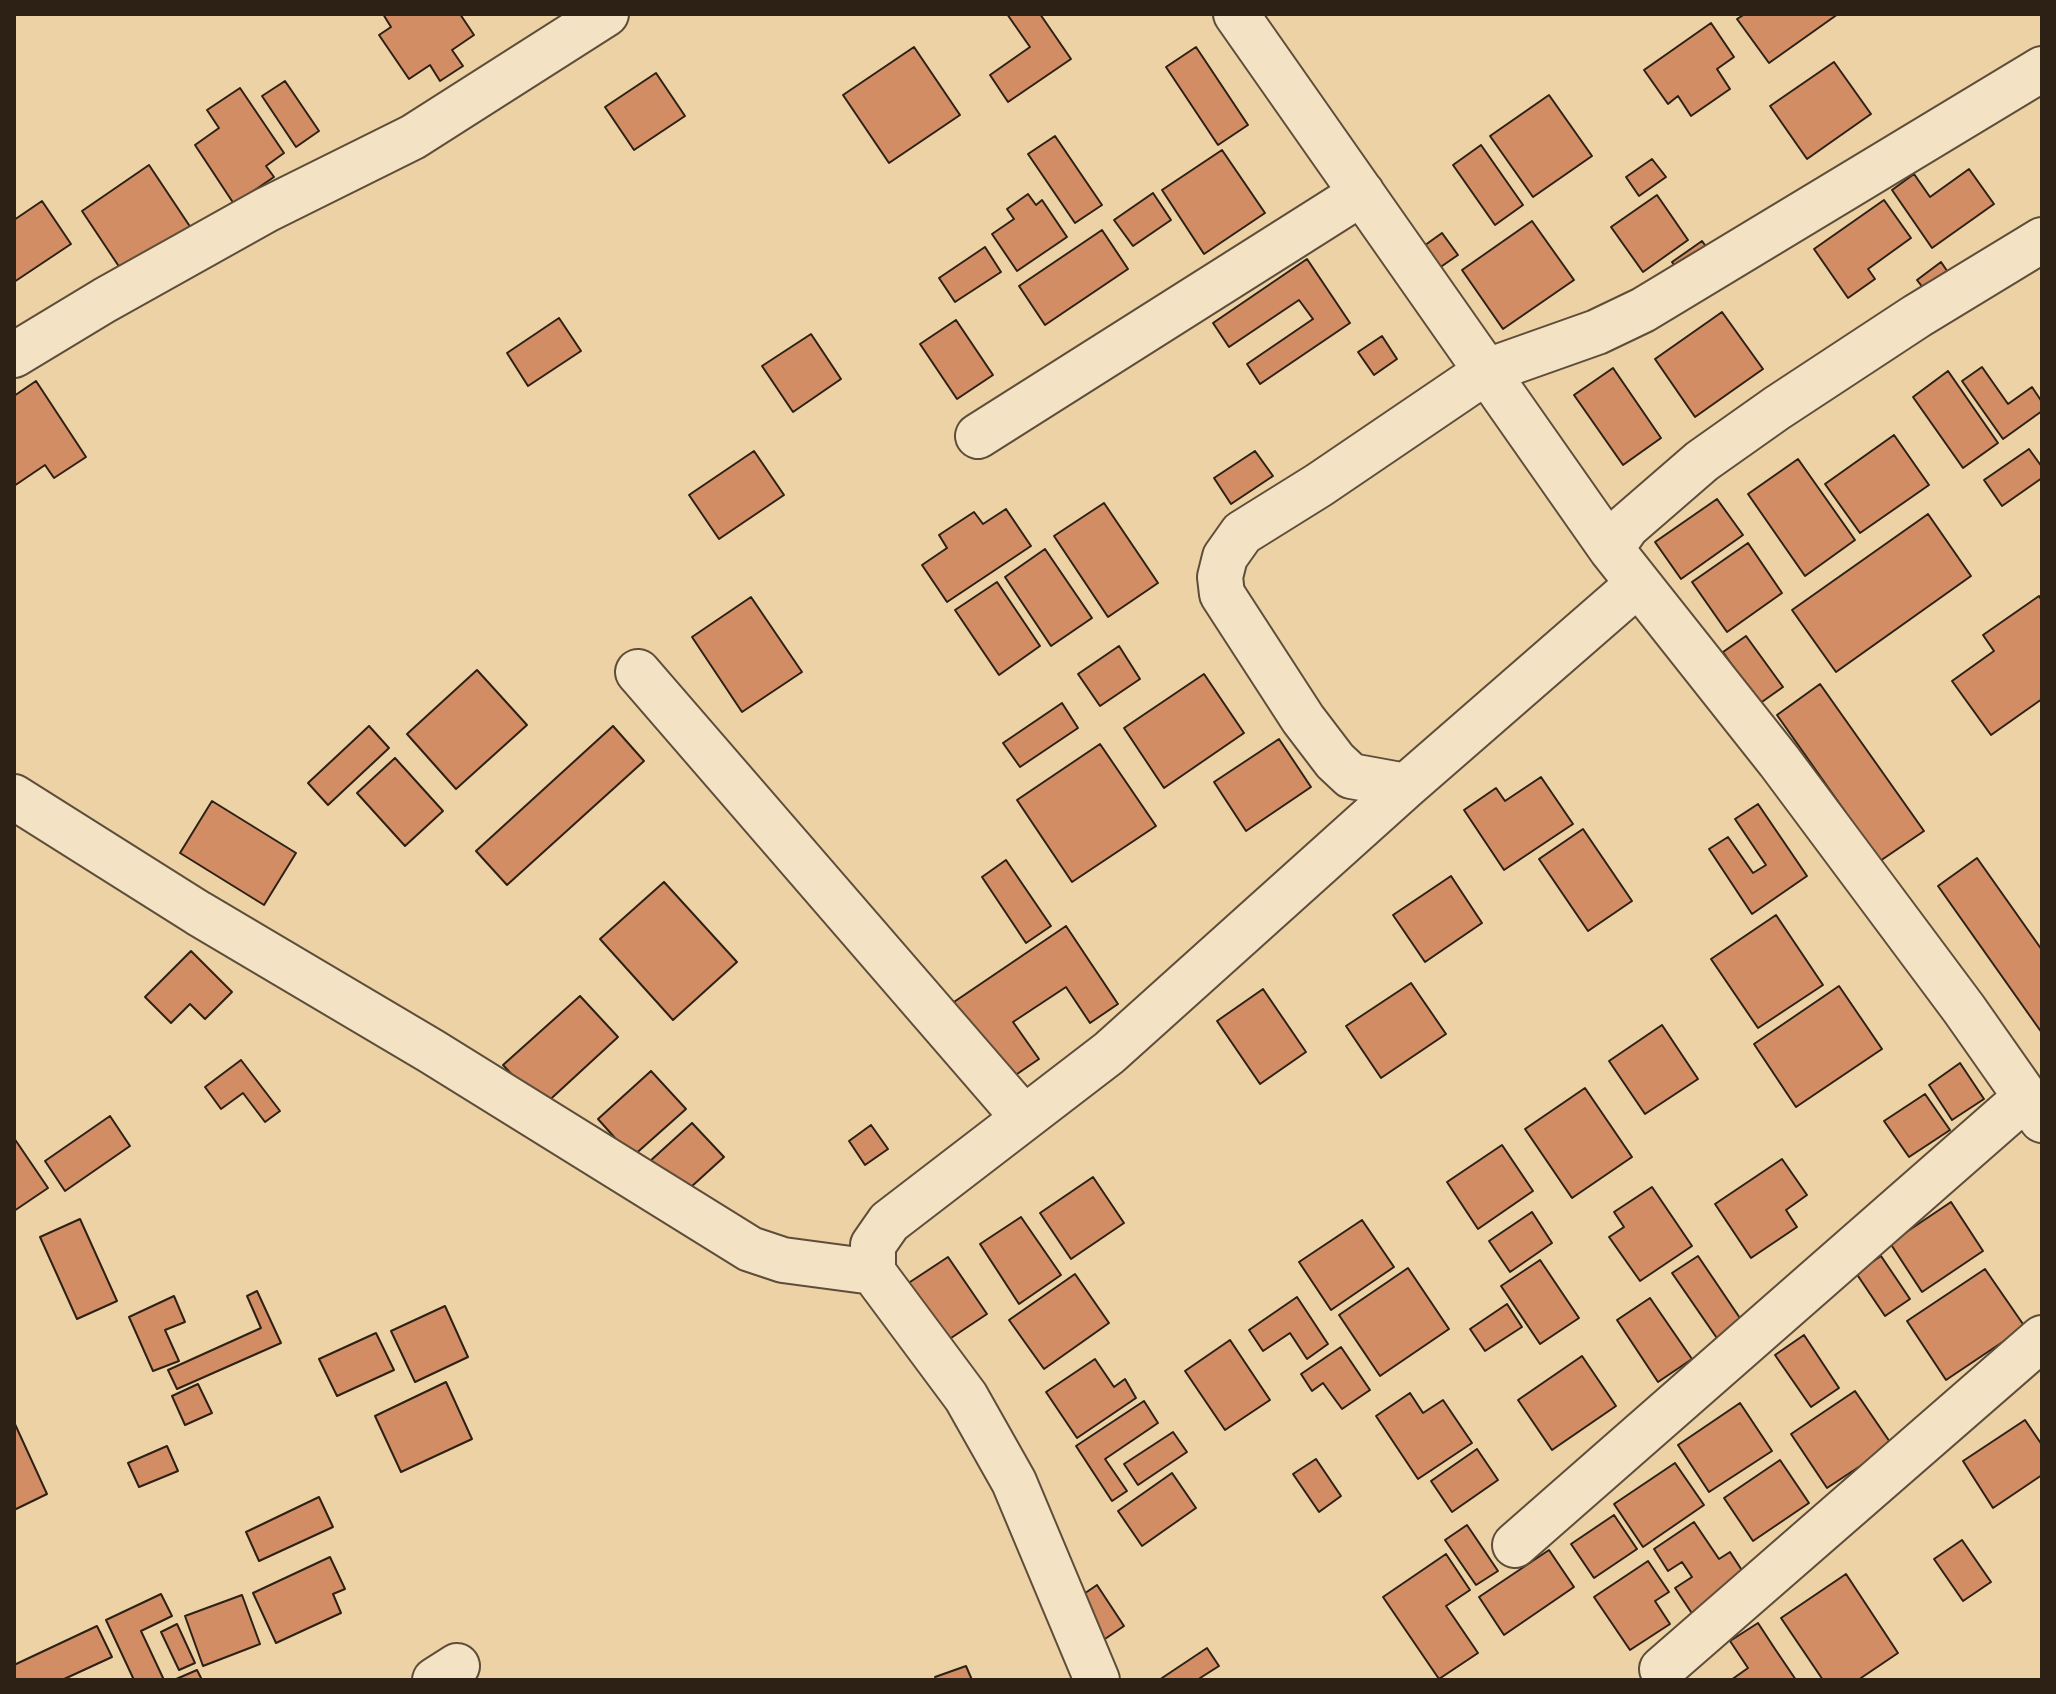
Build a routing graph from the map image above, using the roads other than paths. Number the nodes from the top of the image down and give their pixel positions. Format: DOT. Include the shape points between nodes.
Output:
graph roads {
  1 [pos="606,14"];
  2 [pos="1236,14"];
  3 [pos="2042,69"];
  4 [pos="1362,193"];
  5 [pos="2035,257"];
  6 [pos="14,355"];
  7 [pos="1487,371"];
  8 [pos="978,436"];
  9 [pos="1611,549"];
  10 [pos="1638,584"];
  11 [pos="638,672"];
  12 [pos="1406,786"];
  13 [pos="14,797"];
  14 [pos="2034,1108"];
  15 [pos="1024,1118"];
  16 [pos="873,1272"];
  17 [pos="2042,1338"];
  18 [pos="1515,1545"];
  19 [pos="1662,1669"];
  20 [pos="1097,1680"];
  1 -- 6 [label="street" via="413,137 266,210"];
  2 -- 4 [label="street"];
  3 -- 7 [label="street" via="1643,310"];
  4 -- 7 [label="street"];
  4 -- 8 [label="street"];
  5 -- 9 [label="street" via="1803,391 1702,461 1627,526"];
  7 -- 9 [label="street"];
  7 -- 12 [label="street" via="1242,533 1225,557 1220,577 1222,594 1335,761 1351,776"];
  9 -- 10 [label="street"];
  10 -- 12 [label="street"];
  10 -- 14 [label="street" via="1779,761"];
  11 -- 15 [label="street"];
  12 -- 15 [label="street" via="1109,1053"];
  13 -- 16 [label="street" via="750,1249 783,1260"];
  14 -- 18 [label="street"];
  15 -- 16 [label="street" via="889,1222 873,1245"];
  16 -- 20 [label="street" via="966,1397 1014,1482"];
  17 -- 19 [label="street"];
}
